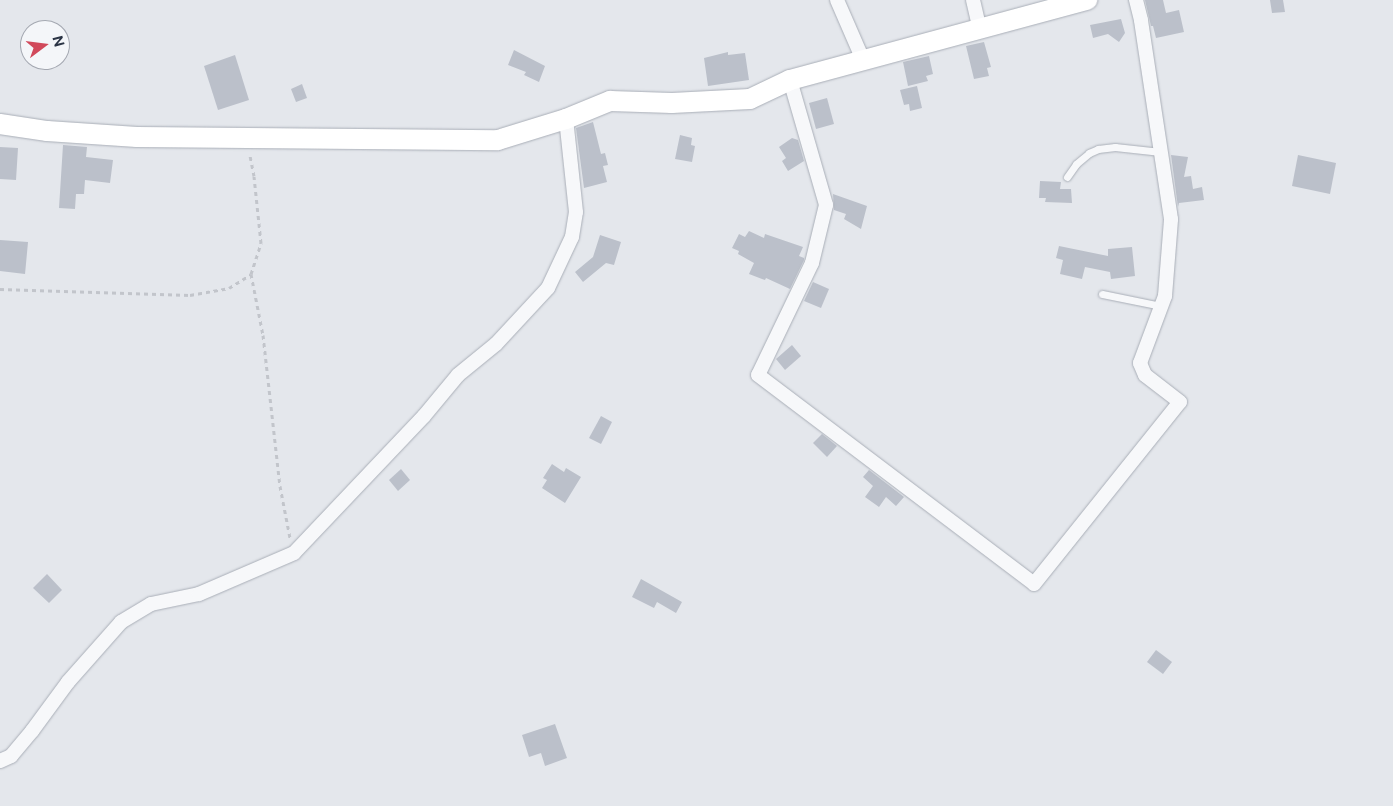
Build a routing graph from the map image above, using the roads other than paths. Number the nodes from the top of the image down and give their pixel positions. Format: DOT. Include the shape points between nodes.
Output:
graph roads {
  1 [pos="837,0"];
  2 [pos="973,0"];
  3 [pos="1087,0"];
  4 [pos="1136,0"];
  5 [pos="980,30"];
  6 [pos="864,62"];
  7 [pos="790,80"];
  8 [pos="566,118"];
  9 [pos="0,124"];
  10 [pos="1161,152"];
  11 [pos="1067,177"];
  12 [pos="1102,294"];
  13 [pos="1162,306"];
  14 [pos="0,761"];
  1 -- 6 [label="street"];
  2 -- 5 [label="street"];
  3 -- 5 [label="street"];
  4 -- 10 [label="street"];
  5 -- 6 [label="street"];
  6 -- 7 [label="street"];
  7 -- 8 [label="street" via="750,99 672,103 610,101"];
  7 -- 13 [label="street" via="826,205 812,263 758,375 1034,584 1180,402 1144,375 1140,363"];
  8 -- 9 [label="street" via="498,140 138,137 47,131"];
  8 -- 14 [label="street" via="576,212 572,237 548,288 496,344 458,375 424,416 294,553 199,594 151,604 121,622 68,682 11,756"];
  10 -- 11 [label="lane" via="1098,148 1076,164"];
  10 -- 13 [label="street" via="1171,218"];
  12 -- 13 [label="lane"];
}
